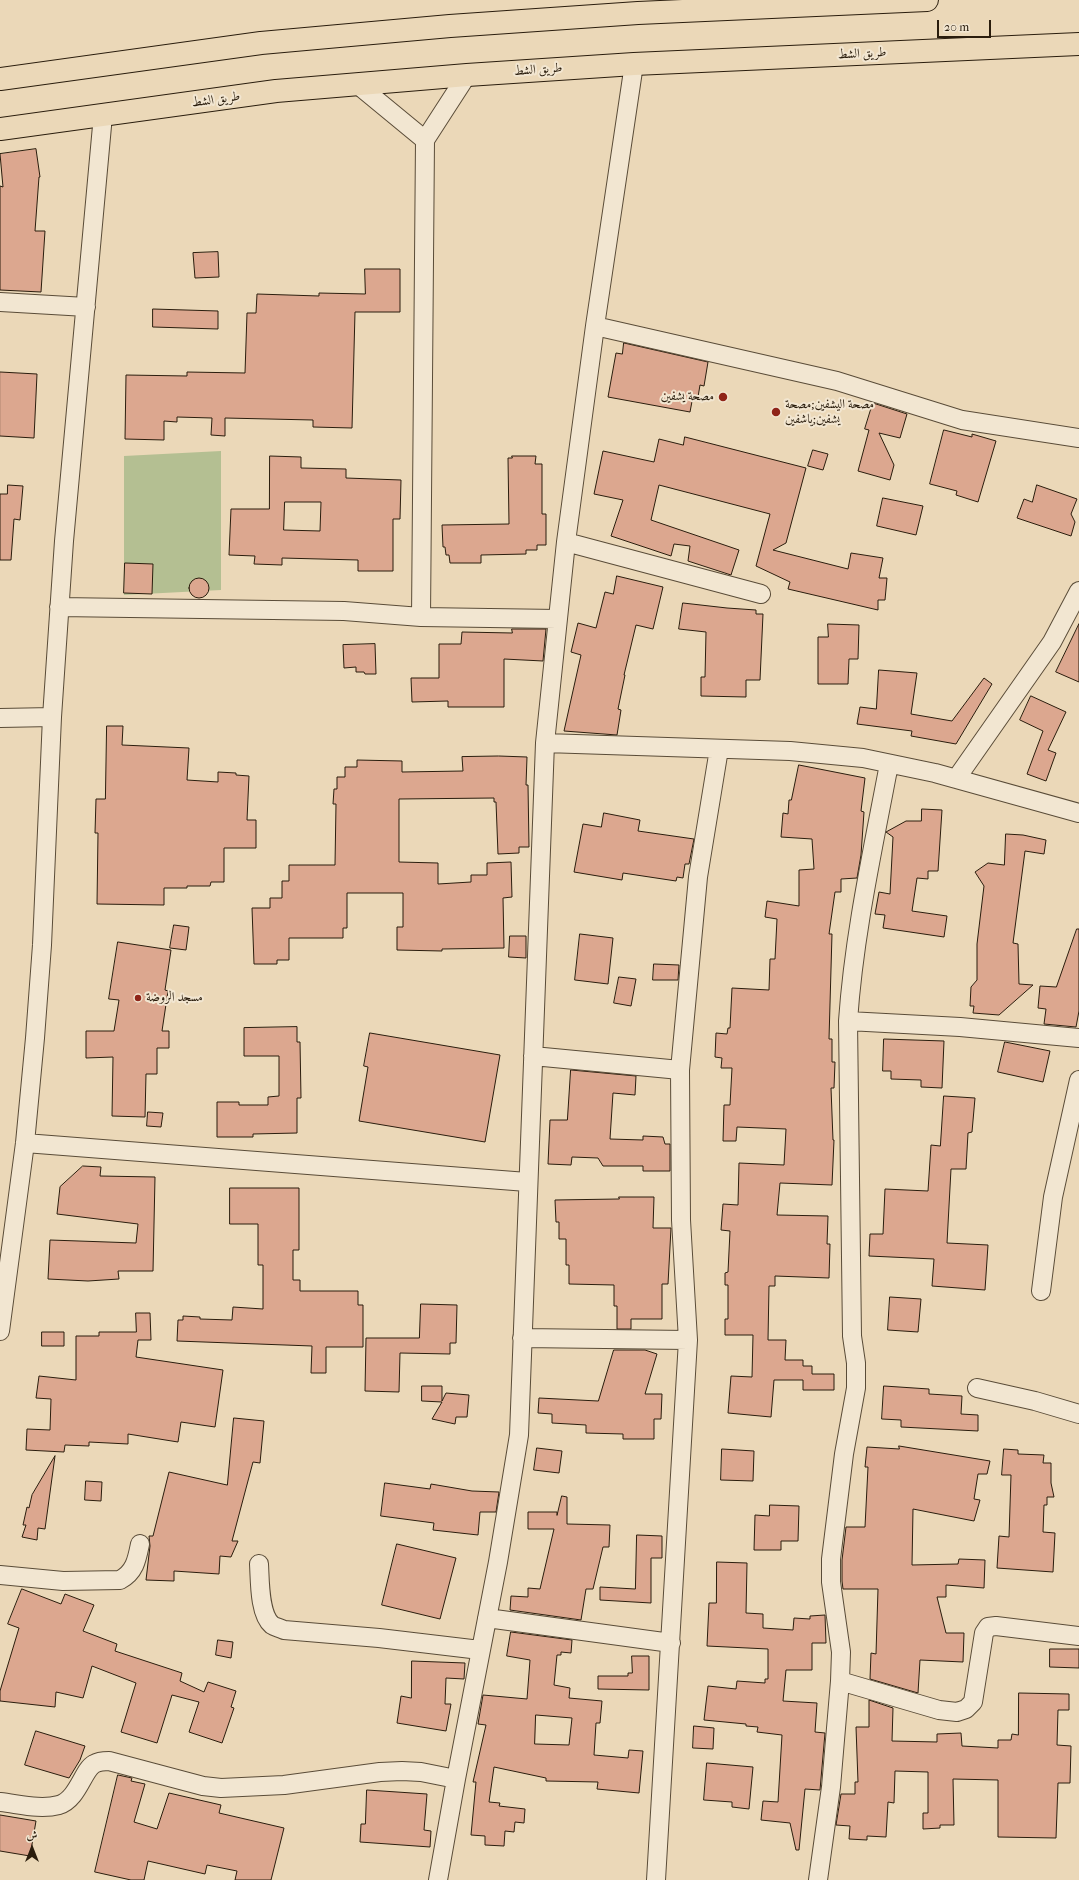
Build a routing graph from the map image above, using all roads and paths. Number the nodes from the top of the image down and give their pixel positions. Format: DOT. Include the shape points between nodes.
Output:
graph roads {
  1 [pos="927,0"];
  2 [pos="1079,44"];
  3 [pos="634,64"];
  4 [pos="467,75"];
  5 [pos="0,80"];
  6 [pos="357,84"];
  7 [pos="103,115"];
  8 [pos="0,129"];
  9 [pos="425,140"];
  10 [pos="0,302"];
  11 [pos="86,308"];
  12 [pos="595,326"];
  13 [pos="1079,438"];
  14 [pos="566,542"];
  15 [pos="1079,591"];
  16 [pos="761,594"];
  17 [pos="59,607"];
  18 [pos="421,617"];
  19 [pos="557,619"];
  20 [pos="52,717"];
  21 [pos="0,718"];
  22 [pos="545,743"];
  23 [pos="719,749"];
  24 [pos="889,764"];
  25 [pos="956,779"];
  26 [pos="1079,814"];
  27 [pos="848,1021"];
  28 [pos="1079,1038"];
  29 [pos="533,1056"];
  30 [pos="680,1070"];
  31 [pos="1079,1080"];
  32 [pos="25,1143"];
  33 [pos="527,1182"];
  34 [pos="1041,1291"];
  35 [pos="0,1331"];
  36 [pos="522,1338"];
  37 [pos="688,1340"];
  38 [pos="978,1388"];
  39 [pos="1079,1414"];
  40 [pos="140,1544"];
  41 [pos="258,1564"];
  42 [pos="0,1575"];
  43 [pos="487,1618"];
  44 [pos="1079,1636"];
  45 [pos="671,1644"];
  46 [pos="480,1650"];
  47 [pos="840,1681"];
  48 [pos="456,1778"];
  49 [pos="0,1802"];
  50 [pos="438,1880"];
  51 [pos="656,1880"];
  52 [pos="818,1880"];
  1 -- 5 [label="highway" via="638,13 450,26 261,43"];
  2 -- 3 [label="highway, طريق الشط"];
  3 -- 4 [label="highway, طريق الشط"];
  3 -- 12 [label="street"];
  4 -- 6 [label="highway, طريق الشط"];
  4 -- 9 [label="street"];
  6 -- 7 [label="highway, طريق الشط" via="276,91"];
  6 -- 9 [label="street"];
  7 -- 8 [label="highway, طريق الشط"];
  7 -- 11 [label="street"];
  9 -- 18 [label="street"];
  10 -- 11 [label="street"];
  11 -- 17 [label="street"];
  12 -- 13 [label="street" via="837,381 962,420"];
  12 -- 14 [label="street"];
  14 -- 16 [label="street"];
  14 -- 19 [label="street"];
  15 -- 25 [label="street" via="1052,642"];
  17 -- 18 [label="street" via="344,611"];
  17 -- 20 [label="street"];
  18 -- 19 [label="street"];
  19 -- 22 [label="street"];
  20 -- 21 [label="street"];
  20 -- 32 [label="street" via="42,945"];
  22 -- 23 [label="street"];
  22 -- 29 [label="street"];
  23 -- 24 [label="street" via="790,751 863,758"];
  23 -- 30 [label="street" via="698,877"];
  24 -- 25 [label="street"];
  24 -- 27 [label="street" via="858,926 851,972"];
  25 -- 26 [label="street"];
  27 -- 28 [label="street" via="960,1027"];
  27 -- 47 [label="street" via="852,1336 856,1388 844,1454 831,1559 831,1582 841,1652"];
  29 -- 30 [label="street"];
  29 -- 33 [label="street"];
  30 -- 37 [label="street" via="681,1220"];
  31 -- 34 [label="street" via="1053,1197"];
  32 -- 33 [label="street"];
  32 -- 35 [label="street"];
  33 -- 36 [label="street"];
  36 -- 37 [label="street"];
  36 -- 43 [label="street" via="519,1435"];
  37 -- 45 [label="street"];
  38 -- 39 [label="street"];
  40 -- 42 [label="street" via="133,1569 128,1576 120,1580 63,1581"];
  41 -- 46 [label="street" via="262,1604 267,1618 273,1625 284,1630"];
  43 -- 45 [label="street"];
  43 -- 46 [label="street"];
  44 -- 47 [label="street" via="988,1627 984,1633 973,1702 966,1709 957,1712 939,1710"];
  45 -- 51 [label="street"];
  46 -- 48 [label="street"];
  47 -- 52 [label="street" via="831,1788"];
  48 -- 49 [label="street" via="402,1771 262,1787 221,1788 101,1761 93,1764 78,1788 60,1805 45,1807"];
  48 -- 50 [label="street"];
}
